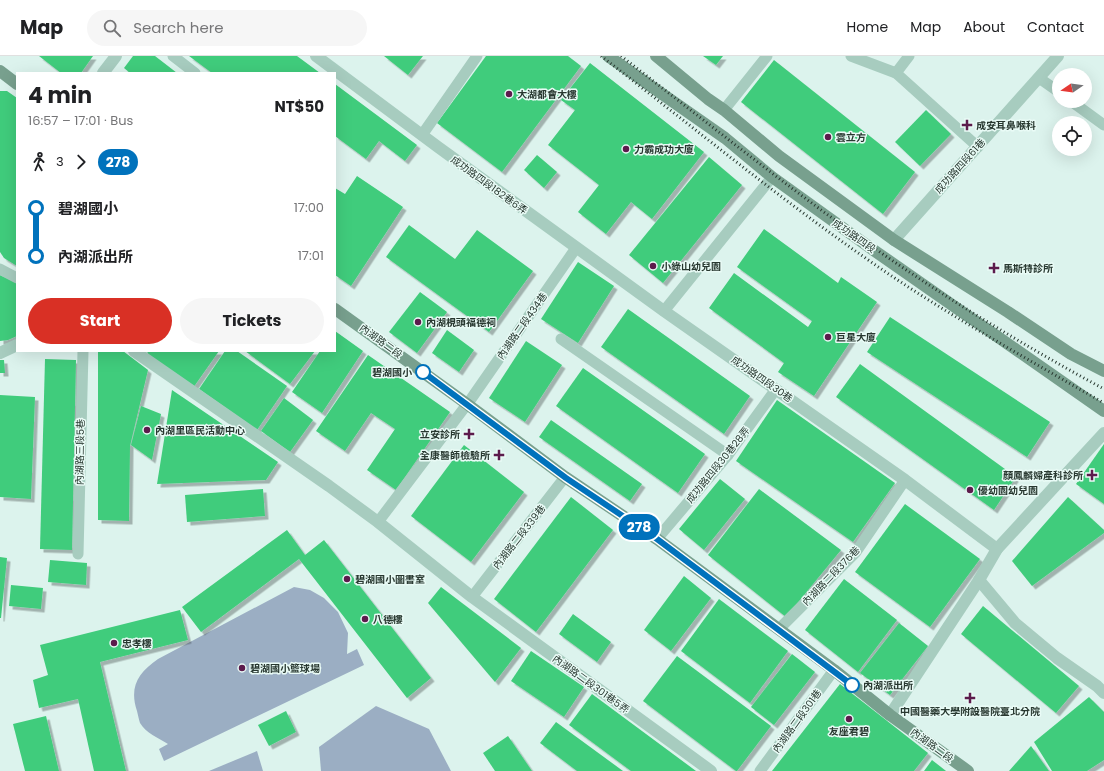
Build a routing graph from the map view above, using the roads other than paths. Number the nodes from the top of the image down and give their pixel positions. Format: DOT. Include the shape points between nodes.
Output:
graph roads {
  1 [pos="116,56"];
  2 [pos="173,56"];
  3 [pos="316,56"];
  4 [pos="477,56"];
  5 [pos="608,56"];
  6 [pos="656,56"];
  7 [pos="767,56"];
  8 [pos="851,56"];
  9 [pos="909,56"];
  10 [pos="1058,56"];
  11 [pos="0,71"];
  12 [pos="104,72"];
  13 [pos="193,72"];
  14 [pos="896,73"];
  15 [pos="1039,78"];
  16 [pos="16,83"];
  17 [pos="1052,87"];
  18 [pos="1081,108"];
  19 [pos="724,110"];
  20 [pos="1104,125"];
  21 [pos="422,135"];
  22 [pos="978,147"];
  23 [pos="772,177"];
  24 [pos="894,240"];
  25 [pos="576,248"];
  26 [pos="0,269"];
  27 [pos="16,277"];
  28 [pos="336,310"];
  29 [pos="664,311"];
  30 [pos="561,339"];
  31 [pos="16,345"];
  32 [pos="82,352"];
  33 [pos="135,352"];
  34 [pos="0,353"];
  35 [pos="1104,371"];
  36 [pos="776,389"];
  37 [pos="467,404"];
  38 [pos="1104,411"];
  39 [pos="1104,433"];
  40 [pos="728,455"];
  41 [pos="566,478"];
  42 [pos="905,480"];
  43 [pos="378,522"];
  44 [pos="657,539"];
  45 [pos="997,549"];
  46 [pos="78,554"];
  47 [pos="979,580"];
  48 [pos="472,597"];
  49 [pos="780,630"];
  50 [pos="834,670"];
  51 [pos="1104,693"];
  52 [pos="890,715"];
  53 [pos="711,771"];
  54 [pos="760,771"];
  55 [pos="968,771"];
  1 -- 12 [label="street"];
  2 -- 13 [label="lane"];
  3 -- 21 [label="street, 成功路四段182巷6弄"];
  4 -- 21 [label="lane"];
  5 -- 23 [label="main road, 成功路四段" via="725,138"];
  6 -- 19 [label="main road, 成功路四段"];
  7 -- 19 [label="lane"];
  8 -- 14 [label="lane"];
  9 -- 14 [label="lane"];
  10 -- 15 [label="street, 成功路四段61巷"];
  11 -- 16 [label="main road"];
  14 -- 22 [label="lane"];
  15 -- 17 [label="lane"];
  15 -- 22 [label="street, 成功路四段61巷"];
  18 -- 20 [label="lane"];
  19 -- 24 [label="main road, 成功路四段" via="779,156"];
  21 -- 25 [label="street, 成功路四段182巷6弄"];
  22 -- 24 [label="street, 成功路四段61巷"];
  23 -- 29 [label="lane"];
  23 -- 38 [label="main road, 成功路四段" via="872,250"];
  24 -- 35 [label="main road, 成功路四段" via="1071,354"];
  25 -- 29 [label="street, 成功路四段182巷6弄"];
  25 -- 37 [label="lane, 內湖路二段434巷"];
  26 -- 27 [label="lane"];
  28 -- 37 [label="main road, 內湖路二段"];
  29 -- 36 [label="street, 成功路四段30巷"];
  30 -- 40 [label="lane"];
  31 -- 34 [label="street"];
  32 -- 46 [label="lane, 內湖路三段5巷"];
  33 -- 43 [label="street, 內湖路二段301巷5弄"];
  36 -- 40 [label="lane, 成功路四段30巷28弄"];
  36 -- 42 [label="street, 成功路四段30巷"];
  37 -- 41 [label="main road, 內湖路二段"];
  37 -- 43 [label="lane, 內湖路二段434巷"];
  39 -- 45 [label="street"];
  40 -- 44 [label="lane, 成功路四段30巷28弄"];
  41 -- 44 [label="main road, 內湖路二段"];
  41 -- 48 [label="lane, 內湖路二段339巷"];
  42 -- 45 [label="street, 成功路四段30巷"];
  42 -- 49 [label="lane, 內湖路二段376巷" via="856,552"];
  43 -- 48 [label="street, 內湖路二段301巷5弄"];
  44 -- 49 [label="main road, 內湖路二段"];
  45 -- 47 [label="street"];
  47 -- 51 [label="street" via="1015,623"];
  47 -- 52 [label="street"];
  48 -- 53 [label="street, 內湖路二段301巷5弄"];
  49 -- 50 [label="main road, 內湖路二段"];
  50 -- 52 [label="main road, 內湖路二段"];
  50 -- 54 [label="lane, 內湖路二段301巷"];
  52 -- 55 [label="main road, 內湖路二段"];
}
